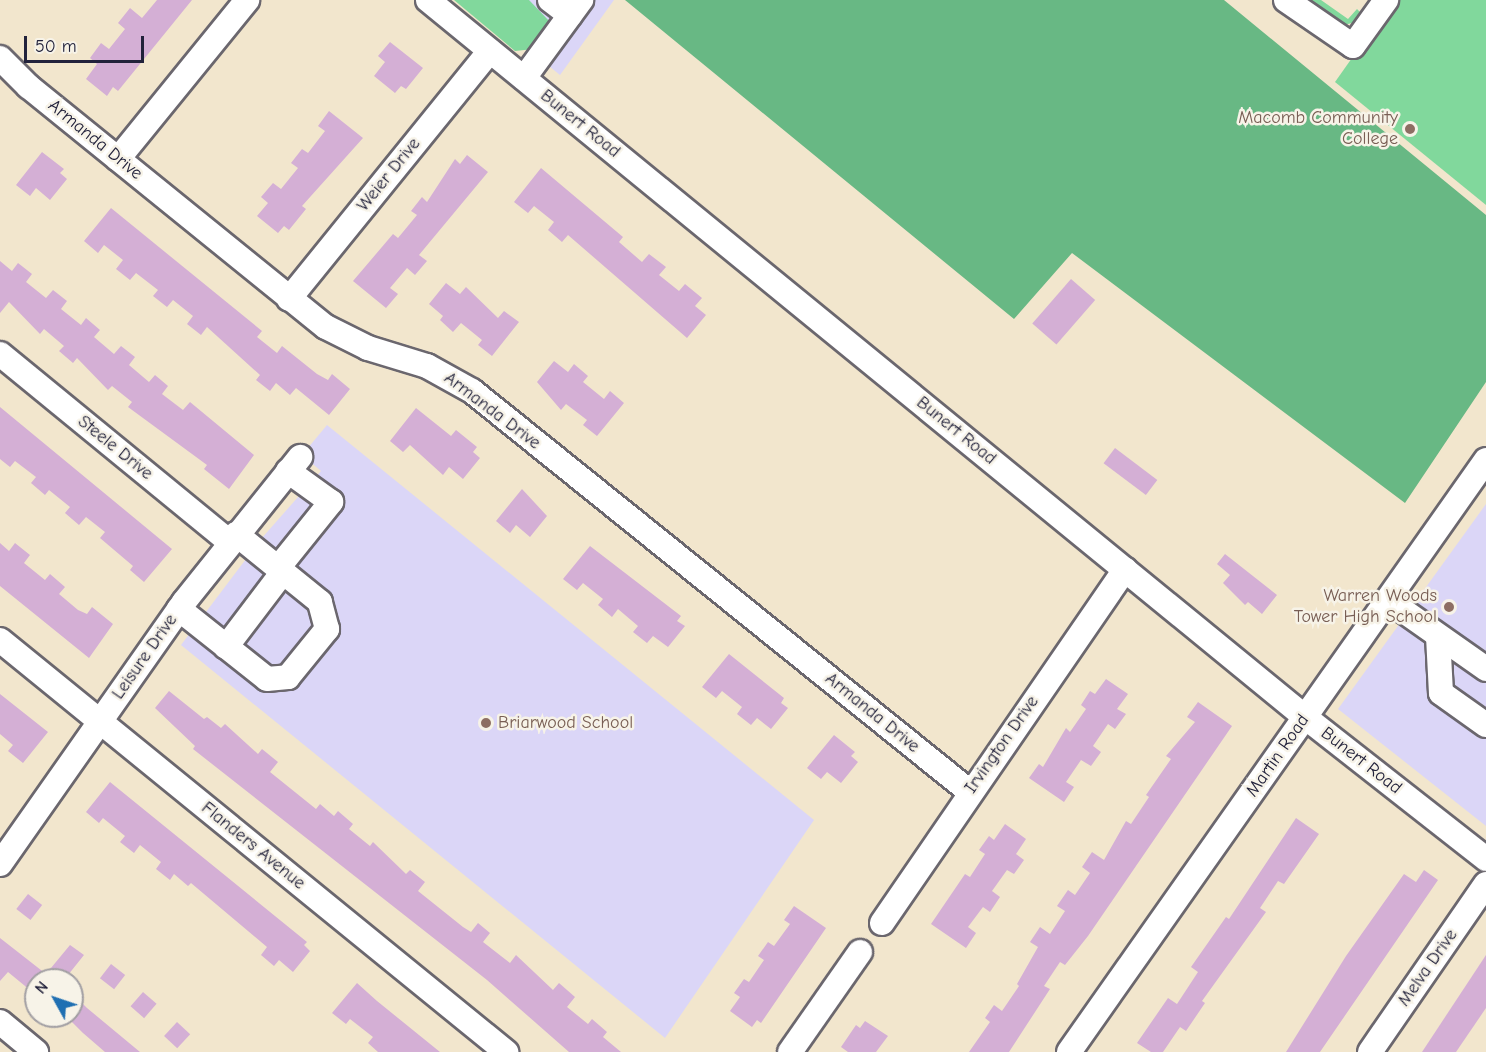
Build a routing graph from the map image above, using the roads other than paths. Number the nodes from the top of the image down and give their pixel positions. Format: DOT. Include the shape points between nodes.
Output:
graph roads {
  1 [pos="247,0"];
  2 [pos="429,0"];
  3 [pos="550,0"];
  4 [pos="1286,0"];
  5 [pos="1386,0"];
  6 [pos="576,7"];
  7 [pos="490,51"];
  8 [pos="0,58"];
  9 [pos="524,78"];
  10 [pos="118,159"];
  11 [pos="289,299"];
  12 [pos="0,354"];
  13 [pos="1486,460"];
  14 [pos="233,538"];
  15 [pos="280,570"];
  16 [pos="1125,570"];
  17 [pos="1388,600"];
  18 [pos="179,609"];
  19 [pos="1438,636"];
  20 [pos="0,640"];
  21 [pos="226,647"];
  22 [pos="1486,669"];
  23 [pos="1305,717"];
  24 [pos="100,721"];
  25 [pos="1486,725"];
  26 [pos="970,792"];
  27 [pos="1486,859"];
  28 [pos="0,864"];
  29 [pos="1486,884"];
  30 [pos="882,923"];
  31 [pos="860,952"];
  32 [pos="0,1022"];
  33 [pos="36,1052"];
  34 [pos="506,1052"];
  35 [pos="790,1052"];
  36 [pos="1069,1052"];
  37 [pos="1370,1052"];
  1 -- 10 [label="street"];
  2 -- 7 [label="street, Bunert Road"];
  3 -- 6 [label="street"];
  4 -- 5 [label="street" via="1353,46"];
  6 -- 9 [label="street"];
  7 -- 9 [label="street, Bunert Road"];
  7 -- 11 [label="street, Weier Drive"];
  8 -- 10 [label="street, Armanda Drive"];
  9 -- 16 [label="street, Bunert Road"];
  10 -- 11 [label="street, Armanda Drive"];
  11 -- 26 [label="street, Armanda Drive" via="346,339 427,366 472,391"];
  12 -- 14 [label="street, Steele Drive"];
  13 -- 17 [label="street, Martin Road"];
  14 -- 15 [label="street, Steele Drive"];
  14 -- 15 [label="street, Leisure Drive" via="294,464 331,502"];
  14 -- 18 [label="street, Leisure Drive"];
  15 -- 21 [label="street"];
  15 -- 21 [label="street, Steele Drive" via="320,602 327,629 288,677 267,679"];
  16 -- 23 [label="street, Bunert Road"];
  16 -- 26 [label="street, Irvington Drive"];
  17 -- 19 [label="street"];
  17 -- 23 [label="street, Martin Road"];
  18 -- 21 [label="street"];
  18 -- 24 [label="street, Leisure Drive"];
  19 -- 22 [label="street"];
  19 -- 25 [label="street" via="1441,693"];
  20 -- 24 [label="street, Flanders Avenue"];
  23 -- 27 [label="street, Bunert Road"];
  23 -- 36 [label="street, Martin Road"];
  24 -- 28 [label="street, Leisure Drive"];
  24 -- 34 [label="street, Flanders Avenue"];
  26 -- 30 [label="street, Irvington Drive"];
  29 -- 37 [label="street, Melva Drive"];
  31 -- 35 [label="street"];
  32 -- 33 [label="street"];
}
